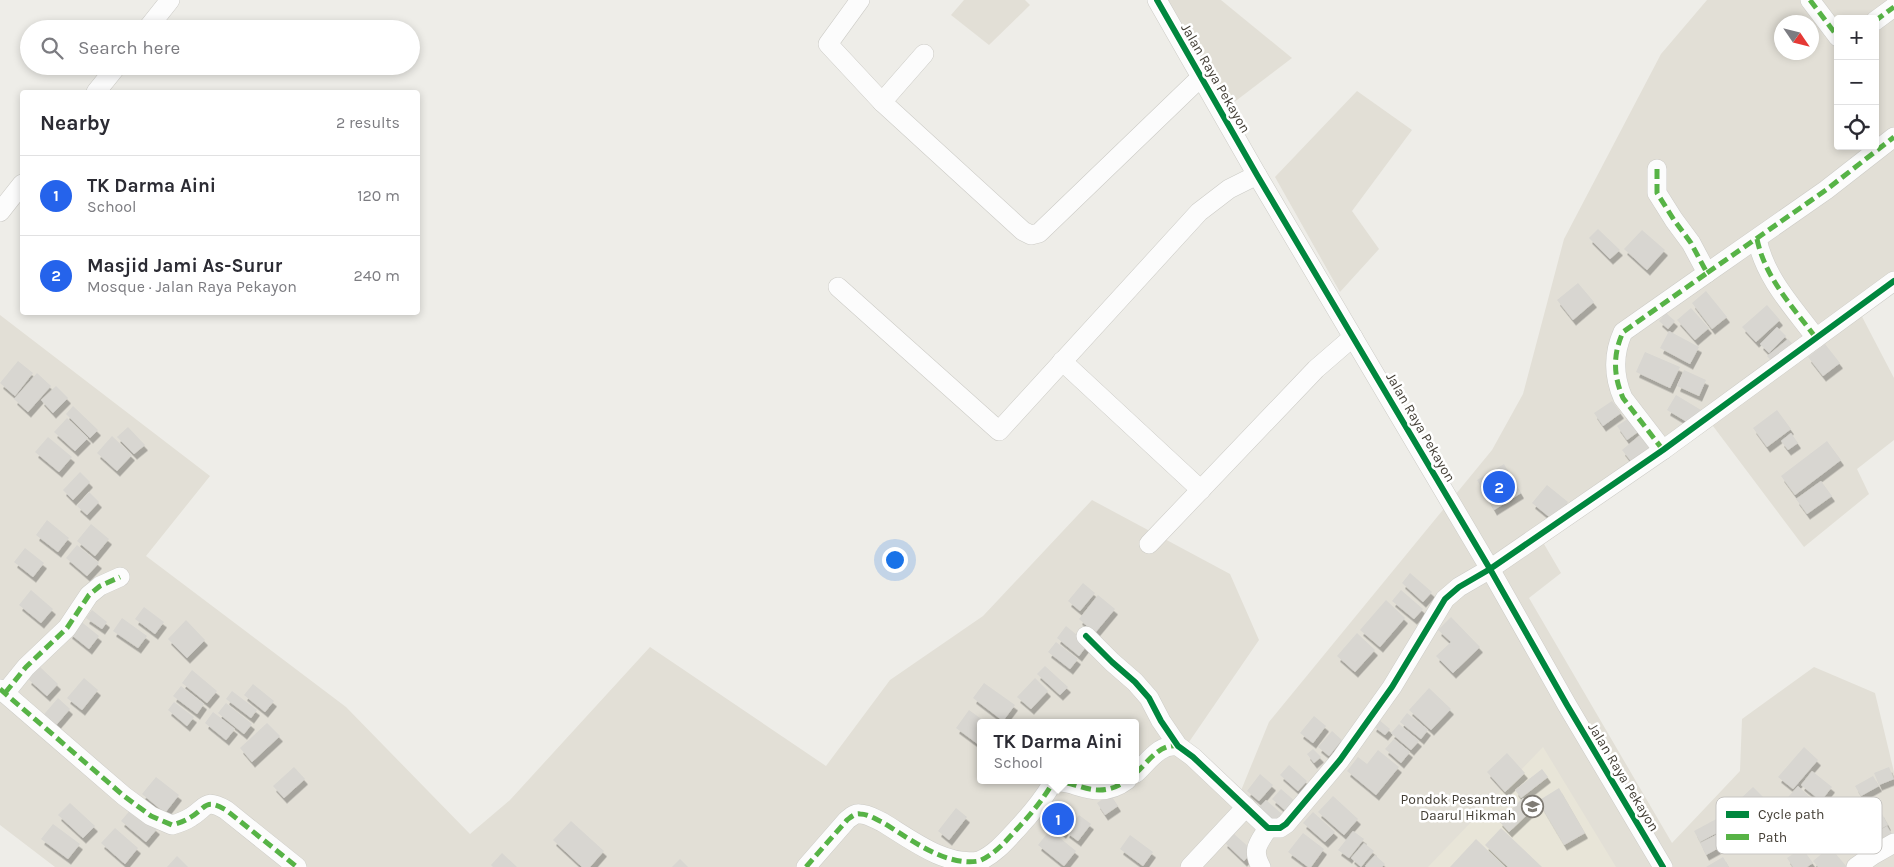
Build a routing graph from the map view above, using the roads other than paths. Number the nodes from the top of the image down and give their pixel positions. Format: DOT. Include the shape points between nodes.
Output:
graph roads {
  1 [pos="170,0"];
  2 [pos="860,0"];
  3 [pos="1157,0"];
  4 [pos="1810,0"];
  5 [pos="1894,7"];
  6 [pos="1879,18"];
  7 [pos="154,20"];
  8 [pos="1834,32"];
  9 [pos="924,54"];
  10 [pos="110,75"];
  11 [pos="1201,77"];
  12 [pos="98,90"];
  13 [pos="882,102"];
  14 [pos="1894,137"];
  15 [pos="1657,169"];
  16 [pos="1257,175"];
  17 [pos="20,187"];
  18 [pos="0,212"];
  19 [pos="1757,239"];
  20 [pos="1707,273"];
  21 [pos="1894,281"];
  22 [pos="838,287"];
  23 [pos="1353,337"];
  24 [pos="1816,338"];
  25 [pos="1062,361"];
  26 [pos="1663,450"];
  27 [pos="1201,490"];
  28 [pos="1149,544"];
  29 [pos="1485,571"];
  30 [pos="120,577"];
  31 [pos="1086,636"];
  32 [pos="3,691"];
  33 [pos="1178,746"];
  34 [pos="1139,770"];
  35 [pos="1052,784"];
  36 [pos="1070,784"];
  37 [pos="1120,784"];
  38 [pos="1246,807"];
  39 [pos="1268,828"];
  40 [pos="1894,843"];
  41 [pos="1882,850"];
  42 [pos="1875,854"];
  43 [pos="939,863"];
  44 [pos="297,867"];
  45 [pos="806,867"];
  46 [pos="1190,867"];
  47 [pos="1261,867"];
  48 [pos="1663,867"];
  49 [pos="1856,867"];
  1 -- 7 [label="street"];
  2 -- 13 [label="street" via="828,44"];
  3 -- 11 [label="street, Jalan Raya Pekayon"];
  4 -- 8 [label="street"];
  5 -- 6 [label="street"];
  9 -- 13 [label="street"];
  10 -- 12 [label="street"];
  11 -- 13 [label="street" via="1039,234 1031,235"];
  11 -- 16 [label="street, Jalan Raya Pekayon"];
  14 -- 19 [label="street"];
  15 -- 20 [label="street" via="1657,193"];
  16 -- 23 [label="street, Jalan Raya Pekayon"];
  16 -- 25 [label="street" via="1229,188 1199,212"];
  17 -- 18 [label="street"];
  19 -- 20 [label="street"];
  19 -- 24 [label="street" via="1770,277"];
  20 -- 26 [label="street" via="1623,332 1616,347 1619,388 1623,398"];
  21 -- 24 [label="street"];
  22 -- 25 [label="street" via="999,431"];
  23 -- 27 [label="street" via="1316,369"];
  23 -- 29 [label="street, Jalan Raya Pekayon"];
  24 -- 26 [label="street"];
  25 -- 27 [label="street"];
  26 -- 29 [label="street"];
  27 -- 28 [label="street"];
  29 -- 39 [label="street" via="1445,599 1392,687 1340,760 1286,824 1280,828"];
  29 -- 48 [label="street, Jalan Raya Pekayon"];
  30 -- 32 [label="street" via="88,595 66,628"];
  31 -- 33 [label="street" via="1135,682"];
  32 -- 44 [label="street" via="151,816 172,824 188,819 207,804 217,804"];
  33 -- 34 [label="street" via="1164,747"];
  33 -- 38 [label="street"];
  35 -- 43 [label="street" via="1039,804 993,853 972,863"];
  36 -- 37 [label="street" via="1104,791"];
  38 -- 39 [label="street"];
  38 -- 46 [label="street"];
  39 -- 47 [label="street" via="1255,852"];
  40 -- 41 [label="street"];
  42 -- 49 [label="street"];
  43 -- 45 [label="street" via="873,817 859,813 847,820"];
}
